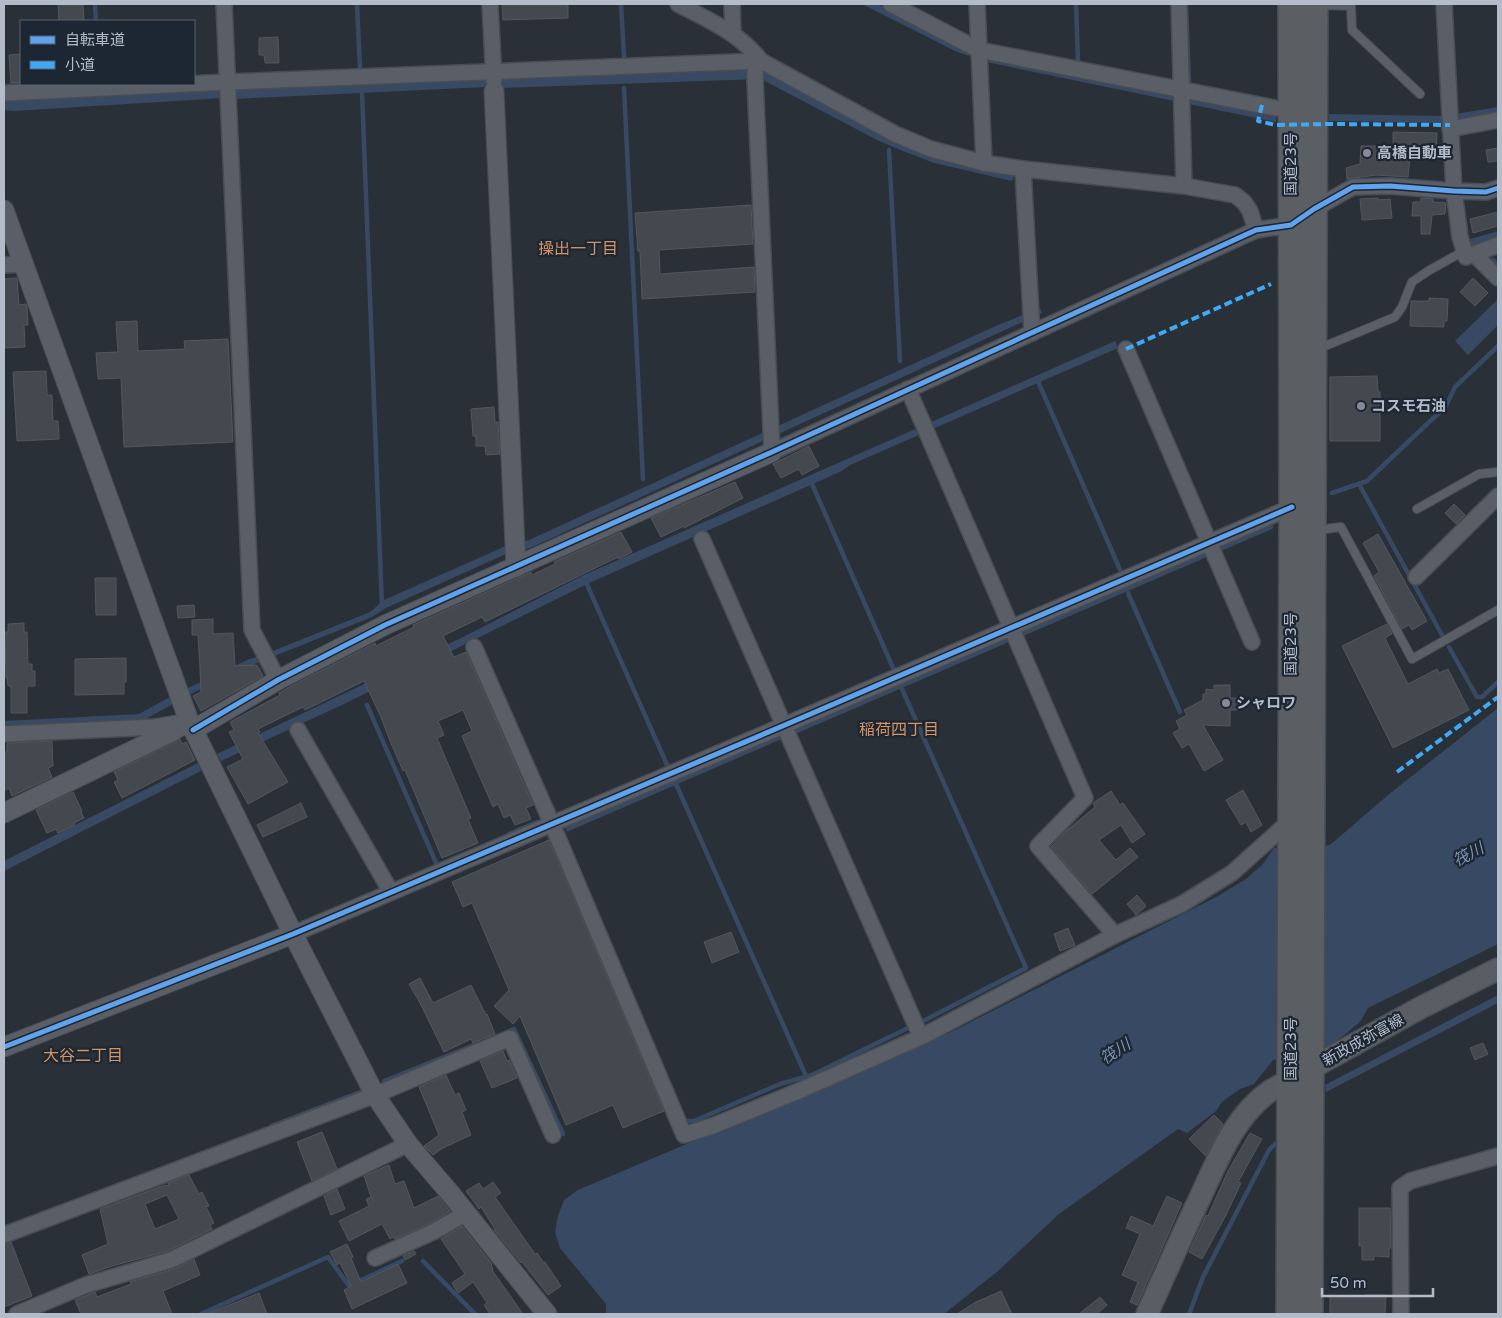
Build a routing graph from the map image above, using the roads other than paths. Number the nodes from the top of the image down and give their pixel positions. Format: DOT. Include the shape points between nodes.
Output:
graph roads {
  1 [pos="224,4"];
  2 [pos="490,4"];
  3 [pos="678,4"];
  4 [pos="732,4"];
  5 [pos="890,4"];
  6 [pos="978,4"];
  7 [pos="1179,4"];
  8 [pos="1307,4"];
  9 [pos="1444,4"];
  10 [pos="733,34"];
  11 [pos="980,55"];
  12 [pos="757,70"];
  13 [pos="494,80"];
  14 [pos="228,90"];
  15 [pos="4,93"];
  16 [pos="1420,94"];
  17 [pos="1182,96"];
  18 [pos="1275,108"];
  19 [pos="1498,120"];
  20 [pos="1450,122"];
  21 [pos="984,163"];
  22 [pos="1023,170"];
  23 [pos="1184,186"];
  24 [pos="1498,188"];
  25 [pos="1454,191"];
  26 [pos="1314,209"];
  27 [pos="4,210"];
  28 [pos="1291,224"];
  29 [pos="1256,230"];
  30 [pos="1498,245"];
  31 [pos="1469,252"];
  32 [pos="24,264"];
  33 [pos="4,265"];
  34 [pos="1498,278"];
  35 [pos="1031,320"];
  36 [pos="1126,349"];
  37 [pos="1314,350"];
  38 [pos="908,389"];
  39 [pos="772,446"];
  40 [pos="1498,472"];
  41 [pos="1498,496"];
  42 [pos="1292,507"];
  43 [pos="1417,509"];
  44 [pos="1313,531"];
  45 [pos="702,539"];
  46 [pos="1209,542"];
  47 [pos="515,554"];
  48 [pos="1416,577"];
  49 [pos="1498,610"];
  50 [pos="1011,627"];
  51 [pos="1252,642"];
  52 [pos="474,648"];
  53 [pos="278,680"];
  54 [pos="785,725"];
  55 [pos="191,726"];
  56 [pos="298,730"];
  57 [pos="4,734"];
  58 [pos="4,813"];
  59 [pos="552,824"];
  60 [pos="1298,829"];
  61 [pos="391,892"];
  62 [pos="293,934"];
  63 [pos="1115,935"];
  64 [pos="1498,969"];
  65 [pos="921,1037"];
  66 [pos="4,1047"];
  67 [pos="1301,1070"];
  68 [pos="375,1095"];
  69 [pos="553,1135"];
  70 [pos="408,1144"];
  71 [pos="1498,1156"];
  72 [pos="466,1213"];
  73 [pos="4,1235"];
  74 [pos="375,1258"];
  75 [pos="17,1314"];
  76 [pos="547,1314"];
  77 [pos="1147,1314"];
  78 [pos="1290,1314"];
  79 [pos="1310,1314"];
  80 [pos="1401,1314"];
  1 -- 14 [label="street"];
  2 -- 13 [label="street"];
  3 -- 10 [label="street"];
  4 -- 10 [label="street"];
  5 -- 11 [label="street"];
  6 -- 11 [label="street"];
  7 -- 17 [label="street"];
  8 -- 16 [label="lane" via="1351,6 1352,30"];
  8 -- 26 [label="highway, 国道23号"];
  8 -- 28 [label="highway, 国道23号"];
  9 -- 20 [label="street"];
  10 -- 12 [label="street" via="751,48"];
  11 -- 17 [label="street"];
  11 -- 21 [label="street"];
  12 -- 13 [label="street"];
  12 -- 21 [label="street" via="931,149"];
  12 -- 39 [label="street"];
  13 -- 14 [label="street"];
  13 -- 47 [label="street"];
  14 -- 15 [label="street"];
  14 -- 53 [label="street" via="252,630"];
  17 -- 18 [label="street"];
  17 -- 23 [label="street"];
  19 -- 20 [label="street"];
  20 -- 25 [label="street"];
  21 -- 22 [label="street"];
  22 -- 23 [label="street"];
  22 -- 35 [label="street"];
  23 -- 29 [label="street" via="1235,194 1250,211"];
  24 -- 25 [label="street" via="1486,192"];
  25 -- 26 [label="street" via="1353,187"];
  25 -- 31 [label="street" via="1460,237"];
  26 -- 28 [label="street"];
  26 -- 37 [label="highway, 国道23号"];
  27 -- 32 [label="street"];
  28 -- 29 [label="street"];
  28 -- 42 [label="highway, 国道23号"];
  29 -- 35 [label="street"];
  30 -- 31 [label="street"];
  31 -- 34 [label="street"];
  31 -- 37 [label="lane" via="1412,282 1395,317"];
  32 -- 33 [label="street"];
  32 -- 55 [label="street"];
  35 -- 38 [label="street"];
  36 -- 46 [label="street"];
  37 -- 44 [label="highway, 国道23号"];
  38 -- 39 [label="street"];
  38 -- 50 [label="street"];
  39 -- 47 [label="street"];
  40 -- 43 [label="lane" via="1479,474"];
  41 -- 48 [label="street"];
  42 -- 46 [label="street"];
  42 -- 60 [label="highway, 国道23号"];
  44 -- 49 [label="lane" via="1342,526 1412,659"];
  44 -- 60 [label="highway, 国道23号"];
  45 -- 54 [label="street"];
  46 -- 50 [label="street"];
  46 -- 51 [label="street"];
  47 -- 53 [label="street"];
  50 -- 54 [label="street"];
  50 -- 63 [label="street" via="1085,798 1038,846"];
  52 -- 59 [label="street"];
  53 -- 55 [label="street"];
  54 -- 59 [label="street"];
  54 -- 65 [label="street"];
  55 -- 57 [label="street"];
  55 -- 58 [label="street" via="169,733"];
  55 -- 62 [label="street"];
  56 -- 61 [label="street"];
  59 -- 61 [label="street"];
  59 -- 65 [label="street" via="684,1135 801,1090"];
  60 -- 63 [label="street" via="1182,904"];
  60 -- 67 [label="highway, 国道23号"];
  61 -- 62 [label="street"];
  62 -- 66 [label="street"];
  62 -- 68 [label="street"];
  63 -- 65 [label="street"];
  64 -- 67 [label="main road, 新政成弥富線"];
  67 -- 77 [label="main road, 新政成弥富線" via="1257,1100 1226,1142"];
  67 -- 78 [label="highway, 国道23号"];
  67 -- 79 [label="highway, 国道23号"];
  68 -- 69 [label="street" via="510,1038"];
  68 -- 70 [label="street"];
  68 -- 73 [label="street"];
  70 -- 72 [label="street"];
  70 -- 75 [label="street" via="171,1260 86,1285"];
  71 -- 80 [label="street" via="1410,1181 1400,1188"];
  72 -- 74 [label="street"];
  72 -- 76 [label="street"];
}
